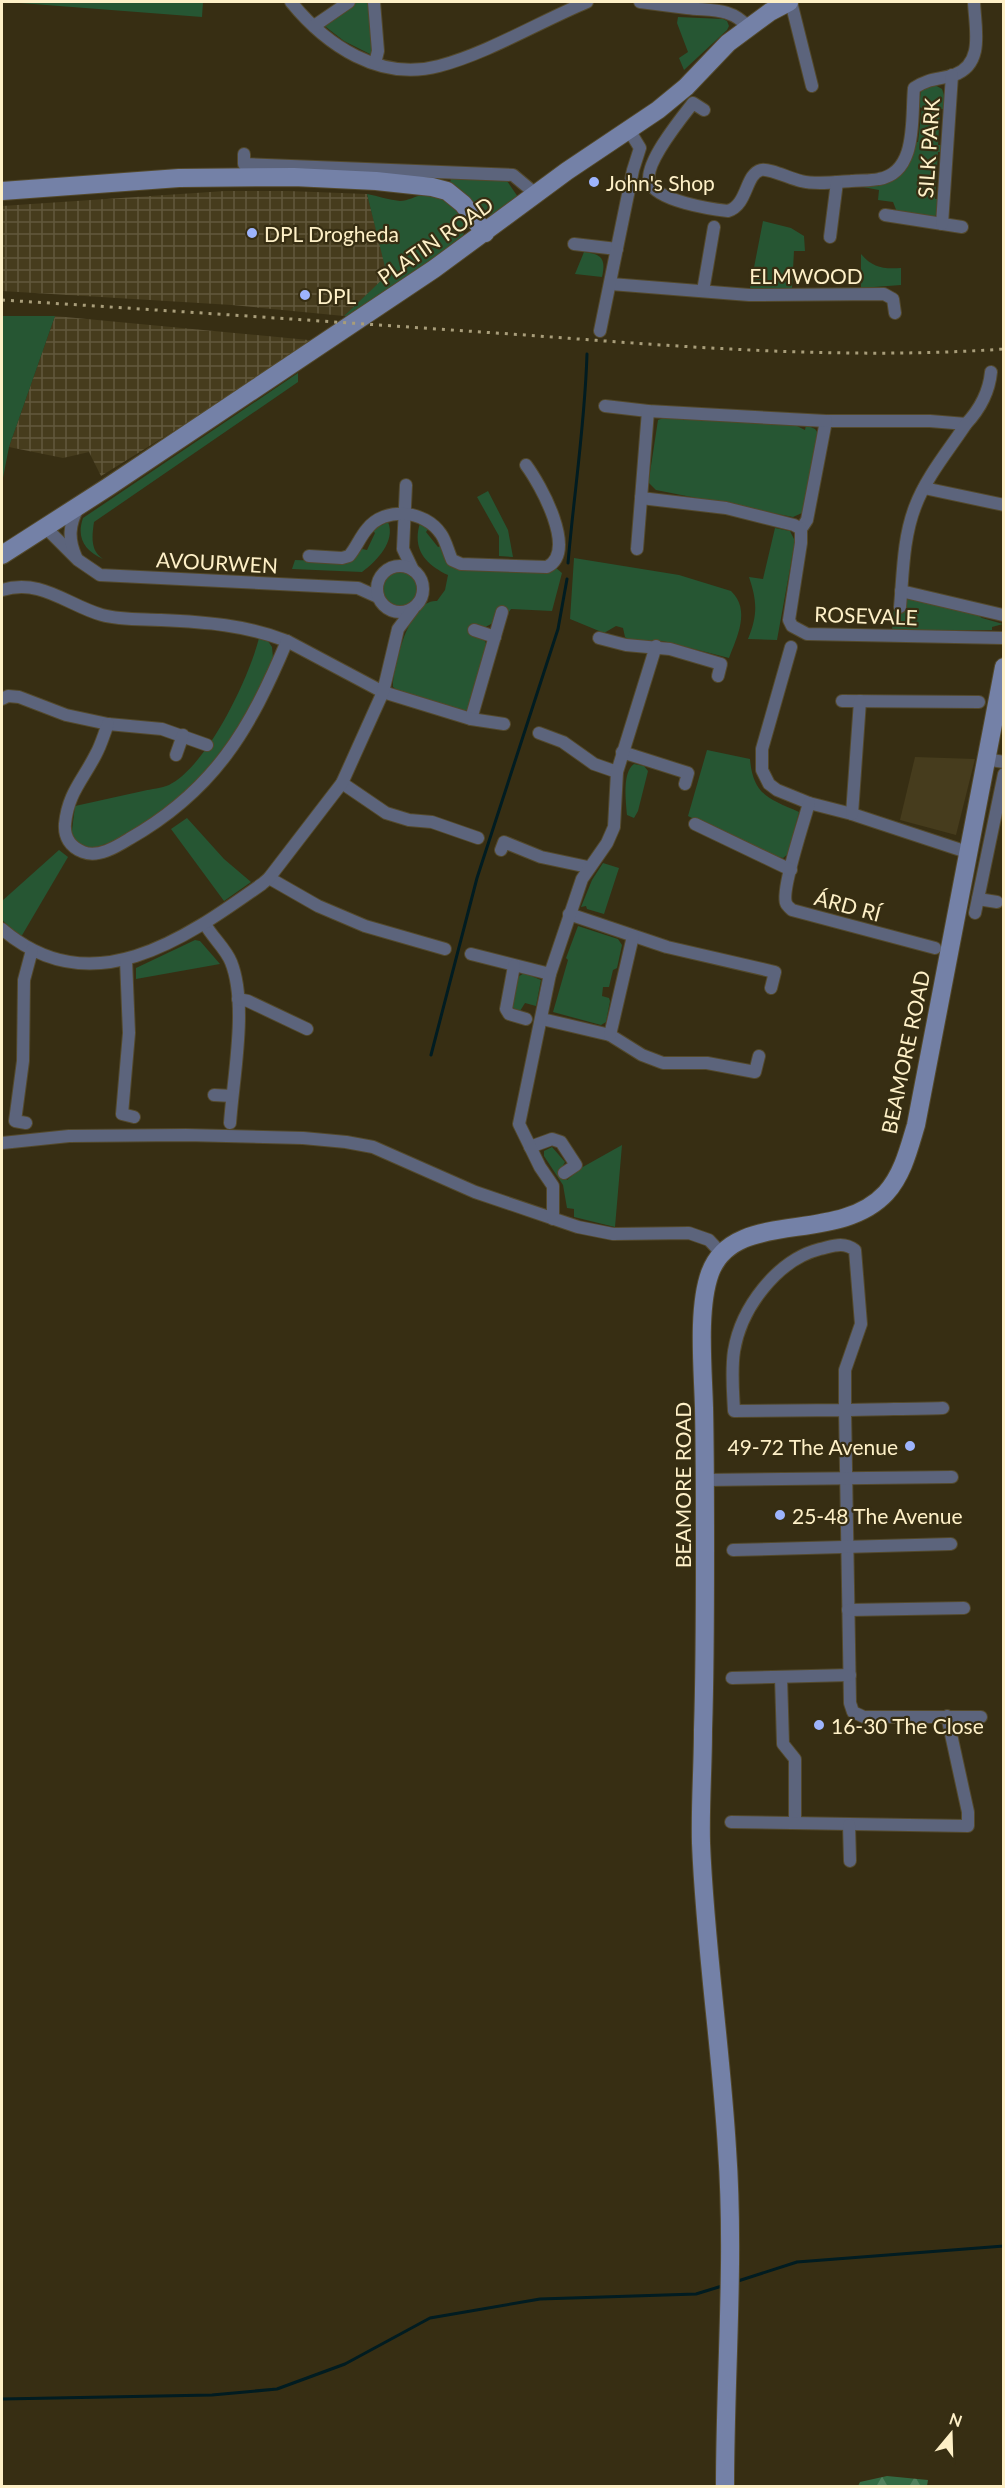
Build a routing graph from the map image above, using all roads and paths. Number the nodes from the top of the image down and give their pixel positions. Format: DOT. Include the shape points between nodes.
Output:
graph roads {
  1 [pos="291,2"];
  2 [pos="349,2"];
  3 [pos="374,2"];
  4 [pos="555,2"];
  5 [pos="587,2"];
  6 [pos="640,2"];
  7 [pos="790,2"];
  8 [pos="974,2"];
  9 [pos="553,16"];
  10 [pos="314,26"];
  11 [pos="748,27"];
  12 [pos="375,63"];
  13 [pos="952,75"];
  14 [pos="812,86"];
  15 [pos="704,110"];
  16 [pos="629,130"];
  17 [pos="244,154"];
  18 [pos="376,175"];
  19 [pos="837,182"];
  20 [pos="2,191"];
  21 [pos="537,195"];
  22 [pos="885,215"];
  23 [pos="942,224"];
  24 [pos="714,227"];
  25 [pos="962,227"];
  26 [pos="485,233"];
  27 [pos="830,237"];
  28 [pos="574,244"];
  29 [pos="617,249"];
  30 [pos="611,284"];
  31 [pos="703,291"];
  32 [pos="895,313"];
  33 [pos="600,331"];
  34 [pos="991,372"];
  35 [pos="604,405"];
  36 [pos="648,411"];
  37 [pos="826,421"];
  38 [pos="966,424"];
  39 [pos="526,465"];
  40 [pos="406,486"];
  41 [pos="924,488"];
  42 [pos="641,498"];
  43 [pos="81,502"];
  44 [pos="1004,506"];
  45 [pos="405,514"];
  46 [pos="45,526"];
  47 [pos="801,529"];
  48 [pos="403,549"];
  49 [pos="637,549"];
  50 [pos="2,555"];
  51 [pos="309,556"];
  52 [pos="78,561"];
  53 [pos="390,568"];
  54 [pos="413,570"];
  55 [pos="379,579"];
  56 [pos="358,588"];
  57 [pos="2,590"];
  58 [pos="901,591"];
  59 [pos="378,597"];
  60 [pos="900,607"];
  61 [pos="413,609"];
  62 [pos="390,610"];
  63 [pos="502,612"];
  64 [pos="1003,615"];
  65 [pos="398,629"];
  66 [pos="474,630"];
  67 [pos="495,637"];
  68 [pos="599,638"];
  69 [pos="1004,638"];
  70 [pos="287,641"];
  71 [pos="657,646"];
  72 [pos="791,647"];
  73 [pos="1004,667"];
  74 [pos="718,676"];
  75 [pos="383,692"];
  76 [pos="2,699"];
  77 [pos="842,701"];
  78 [pos="860,701"];
  79 [pos="979,702"];
  80 [pos="471,719"];
  81 [pos="108,724"];
  82 [pos="504,724"];
  83 [pos="539,733"];
  84 [pos="183,735"];
  85 [pos="207,745"];
  86 [pos="622,752"];
  87 [pos="176,755"];
  88 [pos="985,759"];
  89 [pos="1004,762"];
  90 [pos="617,772"];
  91 [pos="1004,774"];
  92 [pos="342,783"];
  93 [pos="685,784"];
  94 [pos="809,803"];
  95 [pos="852,814"];
  96 [pos="695,824"];
  97 [pos="478,838"];
  98 [pos="501,850"];
  99 [pos="967,852"];
  100 [pos="588,867"];
  101 [pos="791,870"];
  102 [pos="269,878"];
  103 [pos="978,899"];
  104 [pos="997,902"];
  105 [pos="975,913"];
  106 [pos="569,914"];
  107 [pos="205,924"];
  108 [pos="2,929"];
  109 [pos="633,936"];
  110 [pos="935,948"];
  111 [pos="445,949"];
  112 [pos="32,950"];
  113 [pos="471,954"];
  114 [pos="126,960"];
  115 [pos="514,966"];
  116 [pos="550,974"];
  117 [pos="771,988"];
  118 [pos="238,999"];
  119 [pos="526,1018"];
  120 [pos="542,1019"];
  121 [pos="307,1029"];
  122 [pos="610,1035"];
  123 [pos="759,1056"];
  124 [pos="214,1095"];
  125 [pos="232,1096"];
  126 [pos="134,1117"];
  127 [pos="26,1123"];
  128 [pos="230,1123"];
  129 [pos="2,1143"];
  130 [pos="530,1147"];
  131 [pos="564,1173"];
  132 [pos="553,1218"];
  133 [pos="722,1254"];
  134 [pos="943,1408"];
  135 [pos="845,1410"];
  136 [pos="952,1477"];
  137 [pos="846,1479"];
  138 [pos="704,1480"];
  139 [pos="951,1544"];
  140 [pos="847,1548"];
  141 [pos="733,1550"];
  142 [pos="964,1608"];
  143 [pos="848,1610"];
  144 [pos="850,1676"];
  145 [pos="781,1677"];
  146 [pos="732,1678"];
  147 [pos="947,1716"];
  148 [pos="981,1717"];
  149 [pos="731,1822"];
  150 [pos="795,1823"];
  151 [pos="849,1825"];
  152 [pos="849,1861"];
  153 [pos="725,2487"];
  1 -- 10 [label="street"];
  2 -- 10 [label="street"];
  3 -- 12 [label="street" via="378,51"];
  4 -- 9 [label="street"];
  5 -- 9 [label="street"];
  6 -- 11 [label="street" via="721,10"];
  7 -- 11 [label="main road, PLATIN ROAD"];
  7 -- 14 [label="street"];
  8 -- 13 [label="street, SILK PARK" via="975,55 972,64"];
  9 -- 12 [label="street" via="437,67 411,69"];
  10 -- 12 [label="street" via="326,39"];
  11 -- 16 [label="main road, PLATIN ROAD" via="679,93"];
  13 -- 19 [label="street, SILK PARK" via="926,80 914,88 907,158 900,168 879,179"];
  13 -- 23 [label="street, SILK PARK"];
  15 -- 19 [label="street, SILK PARK" via="693,103 671,129 649,174 655,190 686,204 728,211 739,205 754,174 761,170 810,183"];
  16 -- 21 [label="main road, PLATIN ROAD"];
  16 -- 29 [label="street" via="640,148"];
  17 -- 18 [label="street" via="244,164"];
  18 -- 20 [label="main road" via="179,178"];
  18 -- 21 [label="street" via="513,175"];
  18 -- 26 [label="main road" via="447,191 463,204"];
  19 -- 27 [label="street"];
  21 -- 26 [label="main road, PLATIN ROAD"];
  22 -- 23 [label="street, SILK PARK"];
  23 -- 25 [label="street, SILK PARK"];
  24 -- 31 [label="street"];
  26 -- 43 [label="main road, PLATIN ROAD"];
  28 -- 29 [label="street"];
  29 -- 30 [label="street"];
  30 -- 31 [label="street, ELMWOOD"];
  30 -- 33 [label="street"];
  31 -- 32 [label="street, ELMWOOD" via="748,295 884,294 893,299"];
  34 -- 38 [label="street, ROSEVALE" via="987,392"];
  35 -- 36 [label="street"];
  36 -- 37 [label="street"];
  36 -- 42 [label="street"];
  37 -- 38 [label="street"];
  37 -- 47 [label="street, ROSEVALE" via="807,520"];
  38 -- 41 [label="street, ROSEVALE"];
  39 -- 45 [label="street" via="544,492 554,519 558,554 547,567 461,564 452,560 441,534 432,525 419,516"];
  40 -- 45 [label="street"];
  41 -- 44 [label="street"];
  41 -- 58 [label="street, ROSEVALE" via="910,523"];
  42 -- 47 [label="street" via="726,508"];
  42 -- 49 [label="street"];
  43 -- 46 [label="main road, PLATIN ROAD"];
  43 -- 52 [label="street" via="70,530"];
  45 -- 48 [label="street"];
  45 -- 51 [label="street" via="376,521 349,556"];
  46 -- 50 [label="main road, PLATIN ROAD"];
  46 -- 52 [label="street, AVOURWEN"];
  47 -- 69 [label="street, ROSEVALE" via="789,612 792,626 799,632"];
  48 -- 53 [label="street, AVOURWEN"];
  48 -- 54 [label="street"];
  52 -- 56 [label="street, AVOURWEN" via="93,572 108,576"];
  53 -- 54 [label="street" via="402,566"];
  53 -- 55 [label="street, AVOURWEN"];
  54 -- 61 [label="street" via="421,580 423,593"];
  55 -- 56 [label="street, AVOURWEN"];
  55 -- 59 [label="street"];
  56 -- 59 [label="street, AVOURWEN"];
  57 -- 70 [label="street" via="37,588 100,615 225,624"];
  58 -- 60 [label="street, ROSEVALE"];
  58 -- 64 [label="street, ROSEVALE"];
  59 -- 62 [label="street, AVOURWEN"];
  61 -- 62 [label="street" via="402,613"];
  61 -- 65 [label="street"];
  62 -- 65 [label="street, AVOURWEN"];
  63 -- 67 [label="street"];
  65 -- 75 [label="street"];
  66 -- 67 [label="street"];
  67 -- 80 [label="street"];
  68 -- 71 [label="street" via="616,637"];
  70 -- 75 [label="street"];
  70 -- 81 [label="street" via="251,721 208,777 146,830 108,850 88,854 69,843 65,827 68,806 97,754"];
  71 -- 74 [label="street" via="721,664"];
  71 -- 86 [label="street"];
  72 -- 94 [label="street" via="762,749 762,770 777,790"];
  73 -- 88 [label="main road, BEAMORE ROAD"];
  75 -- 80 [label="street"];
  75 -- 92 [label="street"];
  76 -- 81 [label="street" via="19,697 66,715"];
  77 -- 78 [label="street"];
  78 -- 79 [label="street"];
  78 -- 95 [label="street"];
  80 -- 82 [label="street"];
  81 -- 84 [label="street"];
  83 -- 90 [label="street" via="564,742 594,764"];
  84 -- 85 [label="street"];
  84 -- 87 [label="street"];
  86 -- 90 [label="street"];
  86 -- 93 [label="street" via="688,773"];
  88 -- 89 [label="street"];
  88 -- 99 [label="main road, BEAMORE ROAD"];
  90 -- 100 [label="street" via="614,827 608,843"];
  91 -- 103 [label="street"];
  92 -- 97 [label="street" via="386,813 432,822"];
  92 -- 102 [label="street"];
  94 -- 95 [label="street"];
  94 -- 101 [label="street, ÁRD RÍ"];
  95 -- 99 [label="street"];
  96 -- 101 [label="street, ÁRD RÍ"];
  98 -- 100 [label="street" via="504,842 541,857"];
  99 -- 133 [label="main road, BEAMORE ROAD" via="916,1125 896,1178 884,1195 860,1213 834,1222 753,1234"];
  100 -- 106 [label="street"];
  101 -- 110 [label="street, ÁRD RÍ" via="785,894 792,910"];
  102 -- 107 [label="street"];
  102 -- 111 [label="street" via="364,927"];
  103 -- 104 [label="street"];
  103 -- 105 [label="street"];
  106 -- 109 [label="street"];
  106 -- 116 [label="street"];
  107 -- 114 [label="street"];
  107 -- 118 [label="street" via="230,959"];
  108 -- 112 [label="street"];
  109 -- 117 [label="street" via="775,972"];
  109 -- 122 [label="street"];
  112 -- 114 [label="street" via="73,963"];
  112 -- 127 [label="street" via="24,982 23,1061 15,1121"];
  113 -- 115 [label="street"];
  114 -- 126 [label="street" via="129,1033 122,1114"];
  115 -- 116 [label="street"];
  115 -- 119 [label="street" via="506,1009 509,1014"];
  116 -- 120 [label="street"];
  118 -- 121 [label="street"];
  118 -- 125 [label="street"];
  120 -- 122 [label="street"];
  120 -- 130 [label="street" via="519,1124"];
  122 -- 123 [label="street" via="663,1063 706,1063 755,1072"];
  124 -- 125 [label="street"];
  125 -- 128 [label="street"];
  129 -- 132 [label="street" via="69,1136 186,1135 346,1142 373,1147 475,1192"];
  130 -- 131 [label="street" via="552,1139 561,1142 576,1165"];
  130 -- 132 [label="street" via="553,1186"];
  132 -- 133 [label="street" via="613,1234 689,1233 709,1240"];
  133 -- 138 [label="main road, BEAMORE ROAD" via="710,1274 705,1294"];
  134 -- 135 [label="street"];
  135 -- 135 [label="street" via="734,1411 735,1350 743,1323 759,1295 794,1259 840,1244 848,1245 857,1256 861,1324 845,1370"];
  135 -- 137 [label="street"];
  136 -- 137 [label="street"];
  137 -- 138 [label="street"];
  137 -- 140 [label="street"];
  138 -- 153 [label="main road, BEAMORE ROAD" via="701,1838 727,2151 730,2239"];
  139 -- 140 [label="street"];
  140 -- 141 [label="street"];
  140 -- 143 [label="street"];
  142 -- 143 [label="street"];
  143 -- 144 [label="street"];
  144 -- 145 [label="street"];
  144 -- 147 [label="street" via="853,1712 864,1717"];
  145 -- 146 [label="street"];
  145 -- 150 [label="street" via="783,1744 795,1759"];
  147 -- 148 [label="street"];
  147 -- 151 [label="street" via="968,1826"];
  149 -- 150 [label="street"];
  150 -- 151 [label="street"];
  151 -- 152 [label="street"];
}
